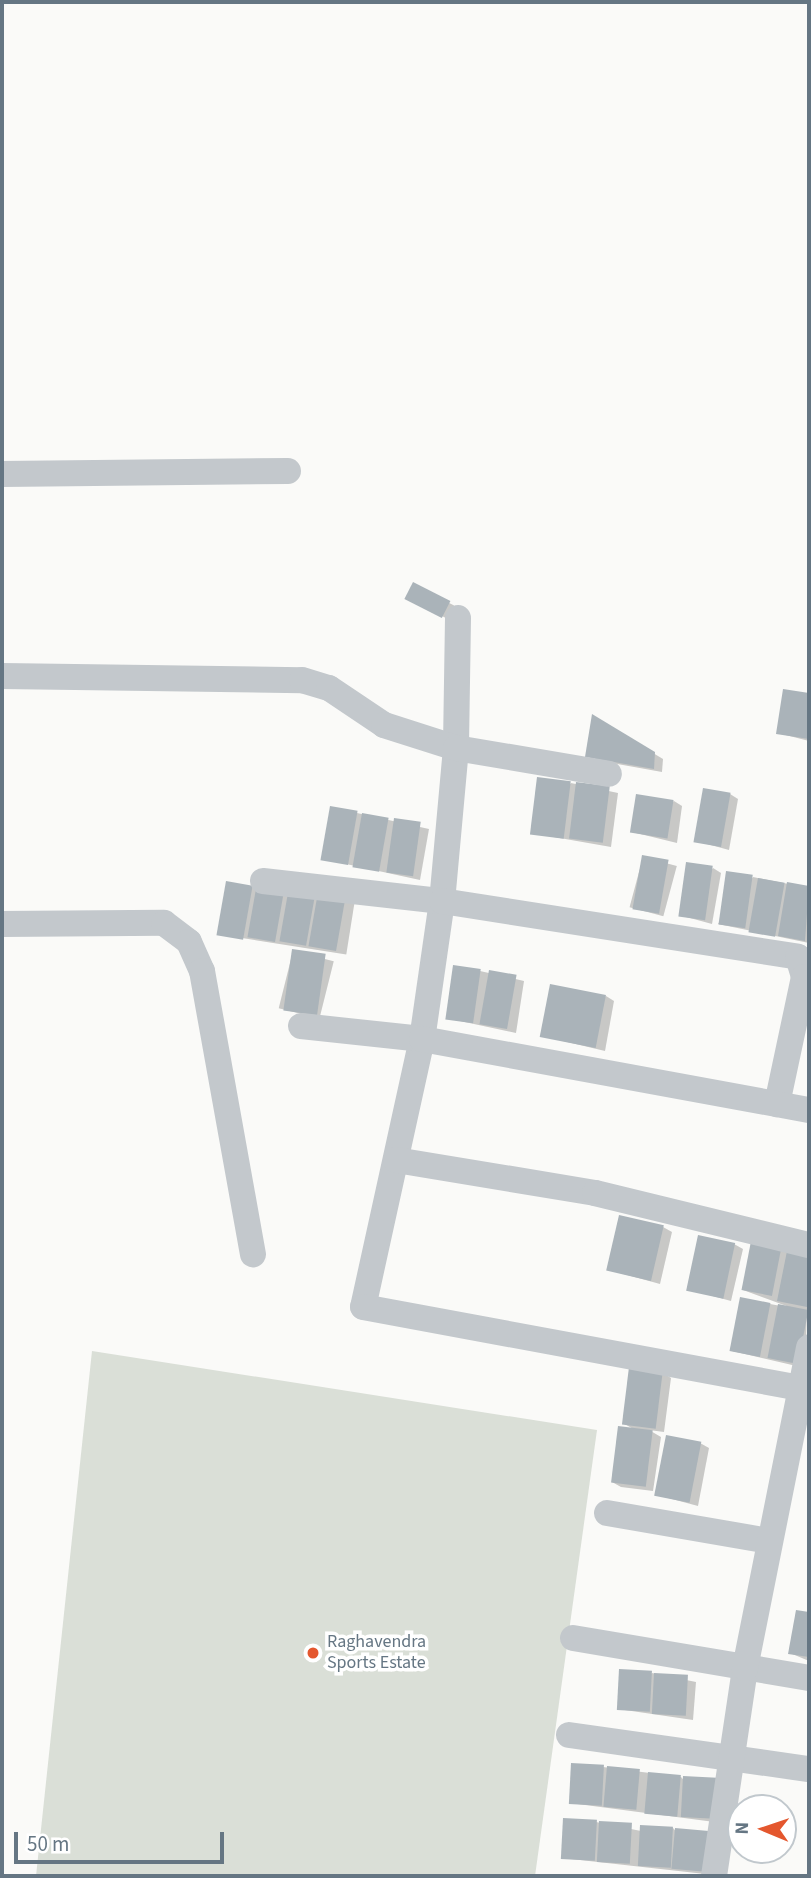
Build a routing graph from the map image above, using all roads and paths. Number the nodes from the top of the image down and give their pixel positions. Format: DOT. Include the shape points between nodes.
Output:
graph roads {
  1 [pos="288,471"];
  2 [pos="2,474"];
  3 [pos="458,618"];
  4 [pos="2,676"];
  5 [pos="456,748"];
  6 [pos="609,774"];
  7 [pos="263,881"];
  8 [pos="442,901"];
  9 [pos="2,924"];
  10 [pos="301,1026"];
  11 [pos="422,1039"];
  12 [pos="777,1104"];
  13 [pos="809,1110"];
  14 [pos="396,1160"];
  15 [pos="809,1245"];
  16 [pos="253,1254"];
  17 [pos="809,1347"];
  18 [pos="805,1389"];
  19 [pos="607,1513"];
  20 [pos="769,1541"];
  21 [pos="573,1638"];
  22 [pos="745,1668"];
  23 [pos="809,1678"];
  24 [pos="569,1735"];
  25 [pos="731,1758"];
  26 [pos="809,1769"];
  27 [pos="714,1876"];
  1 -- 2 [label="street"];
  3 -- 5 [label="street"];
  4 -- 5 [label="street" via="302,680 329,688 384,726"];
  5 -- 6 [label="street"];
  5 -- 8 [label="street"];
  7 -- 8 [label="street"];
  8 -- 11 [label="street"];
  8 -- 12 [label="street" via="798,957 804,977"];
  9 -- 16 [label="street" via="164,923 189,942 202,971"];
  10 -- 11 [label="street"];
  11 -- 12 [label="street"];
  11 -- 14 [label="street"];
  12 -- 13 [label="street"];
  14 -- 15 [label="street" via="595,1193"];
  14 -- 18 [label="street" via="363,1307"];
  17 -- 18 [label="street"];
  18 -- 20 [label="street"];
  19 -- 20 [label="street"];
  20 -- 22 [label="street"];
  21 -- 22 [label="street"];
  22 -- 23 [label="street"];
  22 -- 25 [label="street"];
  24 -- 25 [label="street"];
  25 -- 26 [label="street"];
  25 -- 27 [label="street"];
}
